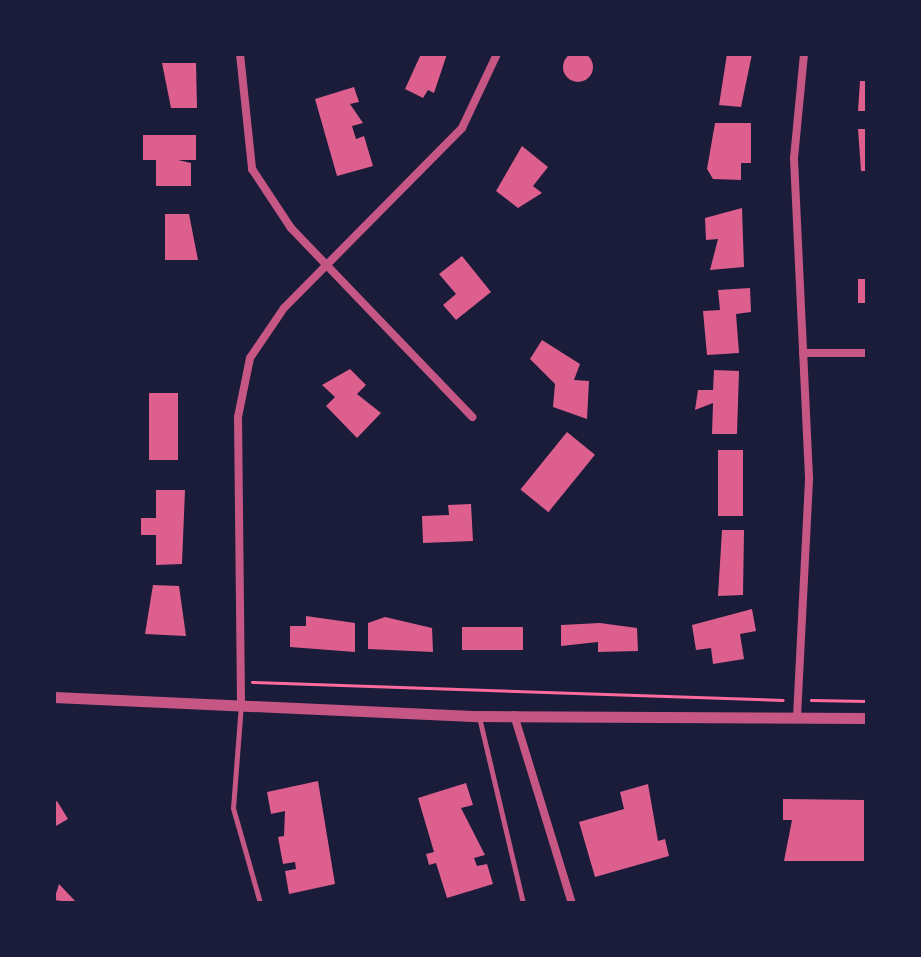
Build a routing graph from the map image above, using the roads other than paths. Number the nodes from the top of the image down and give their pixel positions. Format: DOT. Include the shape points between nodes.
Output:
graph roads {
  1 [pos="240,54"];
  2 [pos="497,54"];
  3 [pos="804,54"];
  4 [pos="327,266"];
  5 [pos="803,353"];
  6 [pos="867,353"];
  7 [pos="472,417"];
  8 [pos="54,697"];
  9 [pos="241,702"];
  10 [pos="514,715"];
  11 [pos="478,716"];
  12 [pos="797,717"];
  13 [pos="867,718"];
  14 [pos="260,903"];
  15 [pos="523,903"];
  16 [pos="572,903"];
  1 -- 4 [label="street" via="252,169 291,228"];
  2 -- 4 [label="street" via="462,128"];
  3 -- 5 [label="street" via="794,158"];
  4 -- 7 [label="street"];
  4 -- 9 [label="street" via="284,308 250,358 238,417"];
  5 -- 6 [label="street"];
  5 -- 12 [label="street" via="809,477"];
  8 -- 9 [label="street"];
  9 -- 11 [label="street"];
  9 -- 14 [label="lane" via="233,808"];
  10 -- 11 [label="street"];
  10 -- 12 [label="street"];
  10 -- 16 [label="street"];
  11 -- 15 [label="lane"];
  12 -- 13 [label="street"];
}
